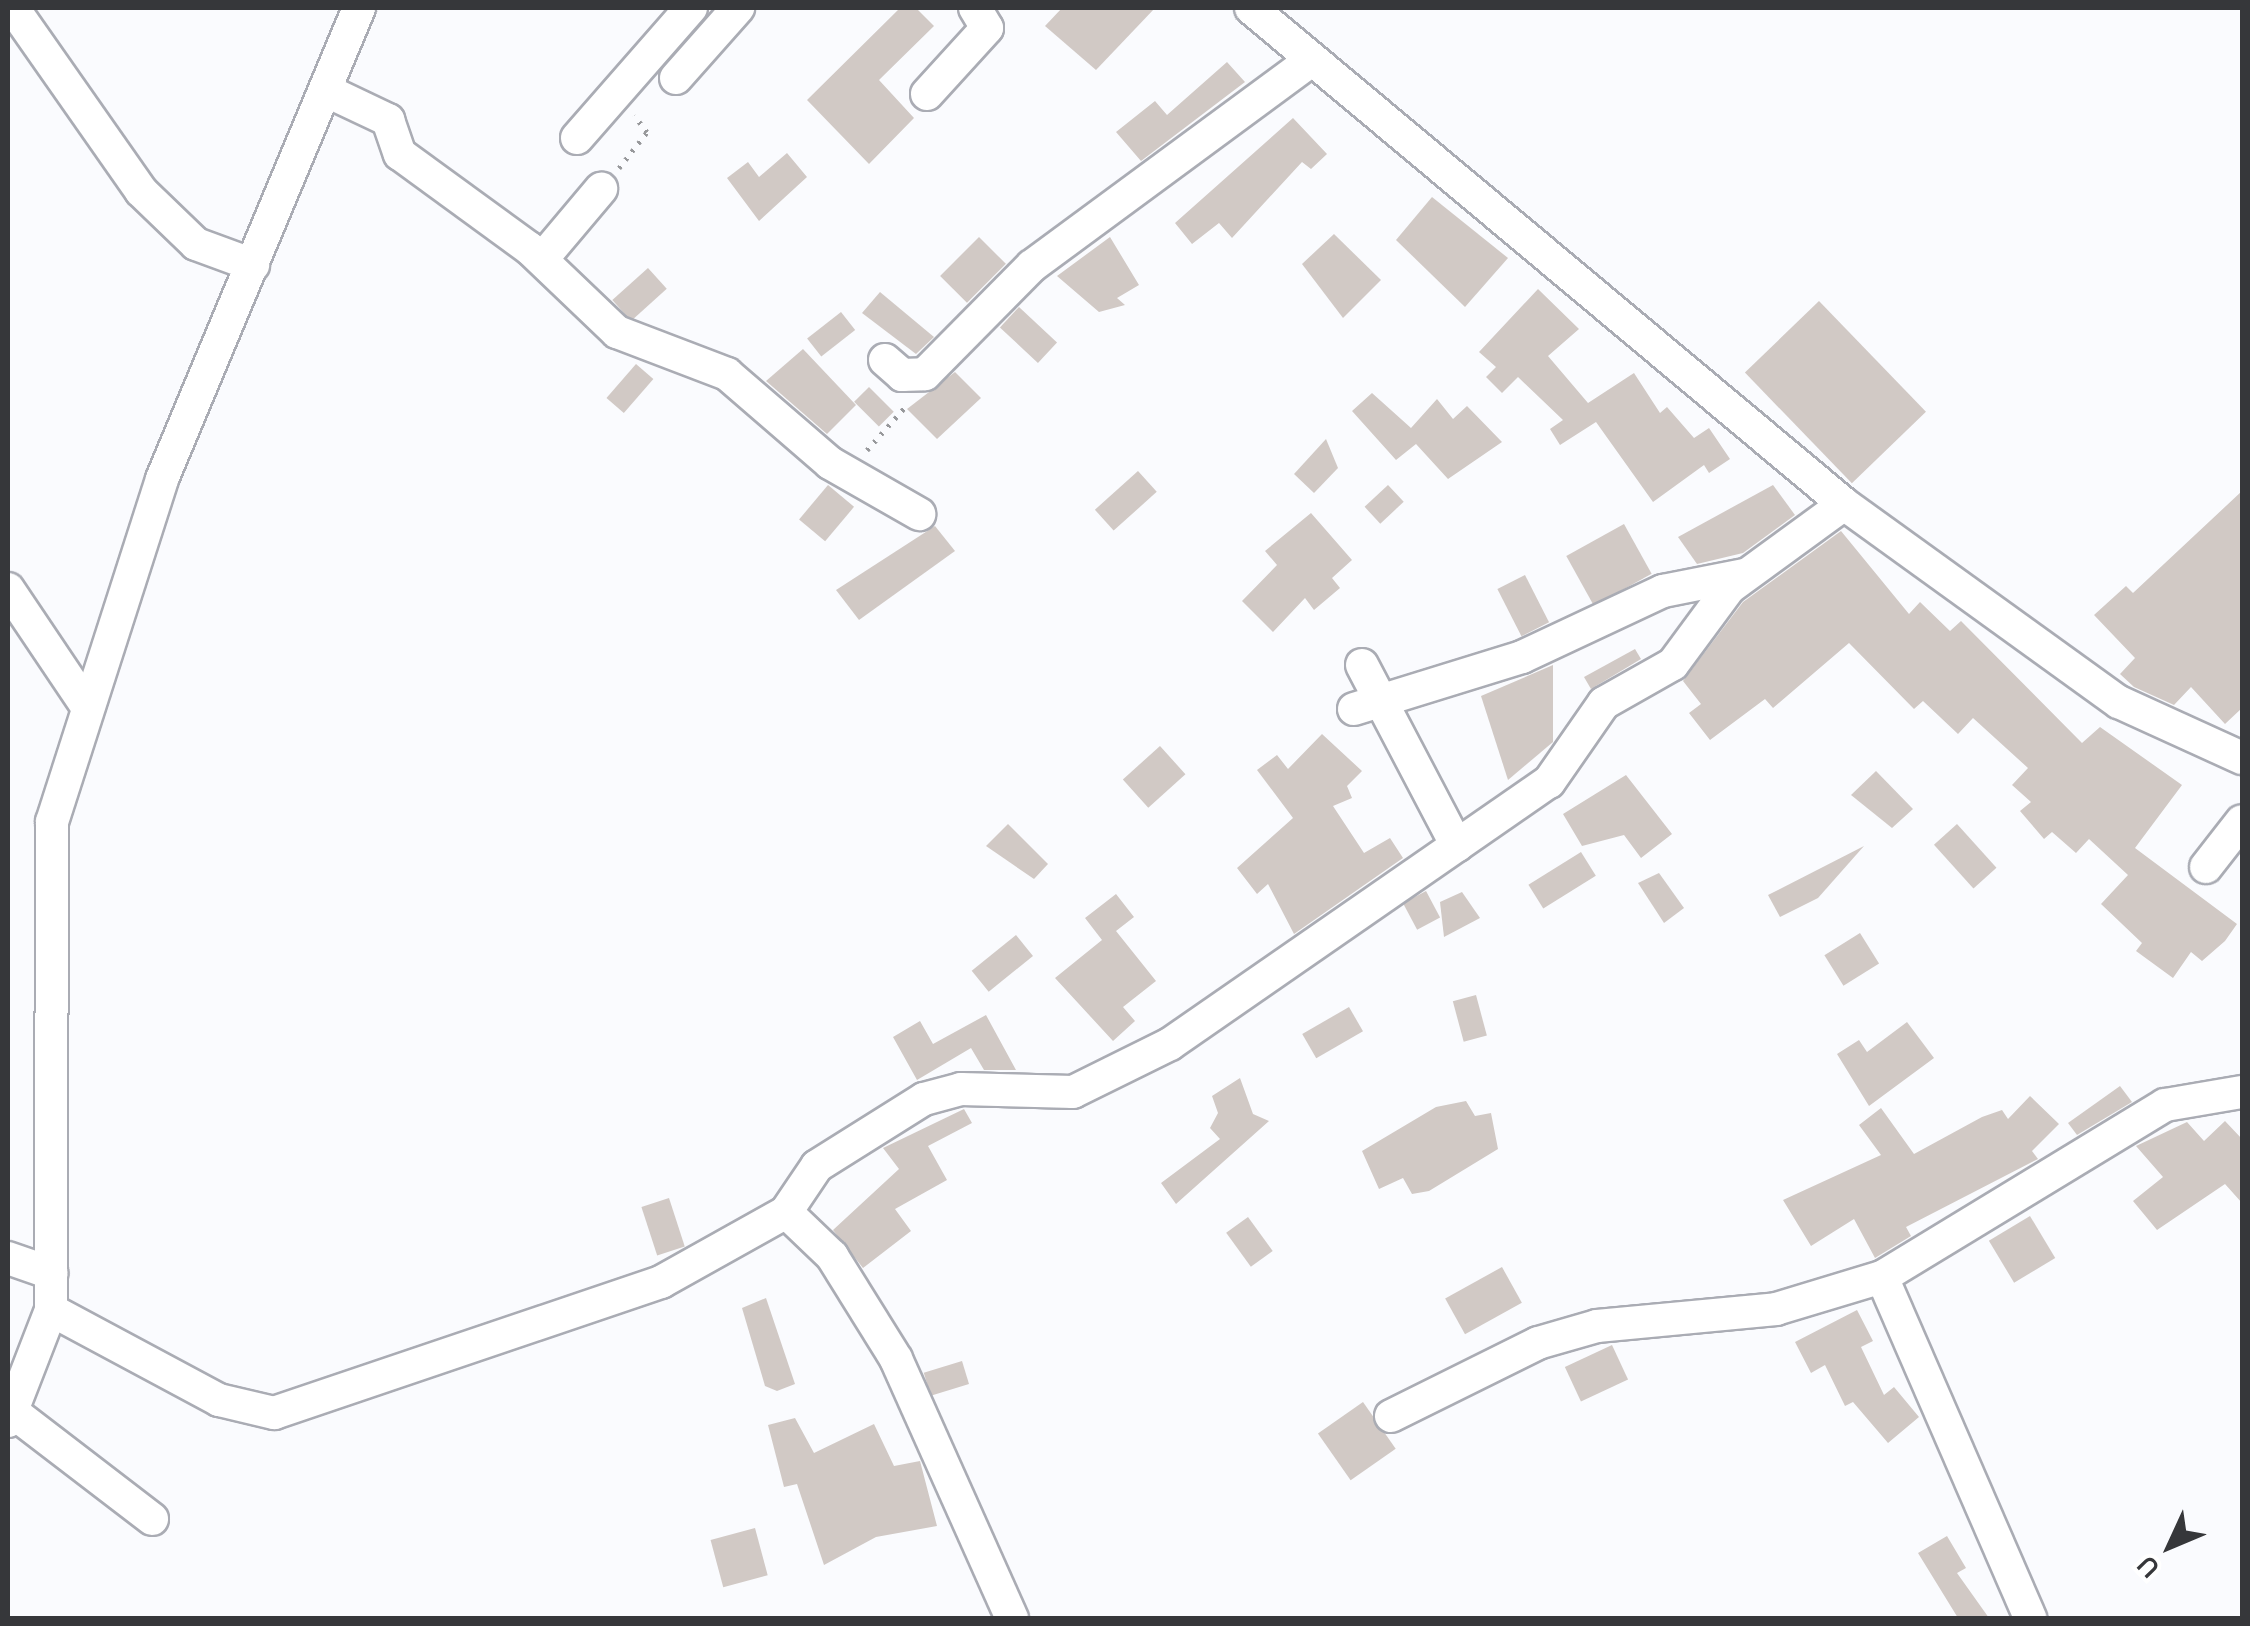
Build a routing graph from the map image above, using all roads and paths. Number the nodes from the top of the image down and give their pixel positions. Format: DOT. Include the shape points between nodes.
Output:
graph roads {
  1 [pos="13,8"];
  2 [pos="359,8"];
  3 [pos="691,8"];
  4 [pos="738,8"];
  5 [pos="975,8"];
  6 [pos="1251,8"];
  7 [pos="1310,62"];
  8 [pos="676,78"];
  9 [pos="327,91"];
  10 [pos="927,94"];
  11 [pos="612,98"];
  12 [pos="577,138"];
  13 [pos="601,189"];
  14 [pos="542,259"];
  15 [pos="253,265"];
  16 [pos="885,360"];
  17 [pos="934,367"];
  18 [pos="844,474"];
  19 [pos="1844,504"];
  20 [pos="919,514"];
  21 [pos="1744,575"];
  22 [pos="8,589"];
  23 [pos="1362,665"];
  24 [pos="84,702"];
  25 [pos="1365,703"];
  26 [pos="2242,758"];
  27 [pos="2242,821"];
  28 [pos="1457,846"];
  29 [pos="2206,867"];
  30 [pos="2242,1092"];
  31 [pos="786,1212"];
  32 [pos="8,1258"];
  33 [pos="51,1272"];
  34 [pos="1882,1277"];
  35 [pos="51,1310"];
  36 [pos="1391,1416"];
  37 [pos="11,1417"];
  38 [pos="152,1519"];
  39 [pos="1012,1618"];
  40 [pos="2030,1618"];
  1 -- 15 [label="street" via="141,191 196,244"];
  2 -- 9 [label="street"];
  3 -- 11 [label="street"];
  4 -- 8 [label="street"];
  5 -- 10 [label="street" via="987,28"];
  6 -- 7 [label="street"];
  7 -- 17 [label="street" via="1032,266"];
  7 -- 19 [label="street"];
  9 -- 14 [label="street" via="379,113 400,154"];
  9 -- 15 [label="street"];
  11 -- 12 [label="street"];
  11 -- 13 [label="path" via="648,128"];
  13 -- 14 [label="street"];
  14 -- 18 [label="street" via="617,332 727,374"];
  15 -- 24 [label="street"];
  16 -- 17 [label="street" via="913,378"];
  17 -- 18 [label="path"];
  18 -- 20 [label="street"];
  19 -- 21 [label="street"];
  19 -- 26 [label="street" via="2119,702"];
  21 -- 25 [label="street" via="1663,591 1494,667"];
  21 -- 28 [label="street" via="1673,664 1604,703 1557,775"];
  22 -- 24 [label="street"];
  23 -- 25 [label="street"];
  24 -- 33 [label="street" via="52,822"];
  25 -- 28 [label="street"];
  27 -- 29 [label="street"];
  28 -- 31 [label="street" via="1170,1044 1094,1085 961,1089 877,1121 817,1166"];
  30 -- 34 [label="street" via="2165,1105"];
  31 -- 35 [label="street" via="661,1282 274,1413 219,1400"];
  31 -- 39 [label="street" via="832,1256 896,1358"];
  32 -- 33 [label="street"];
  33 -- 35 [label="street"];
  34 -- 36 [label="street" via="1776,1309 1597,1326 1538,1343"];
  34 -- 40 [label="street"];
  35 -- 37 [label="street"];
  37 -- 38 [label="street"];
}
